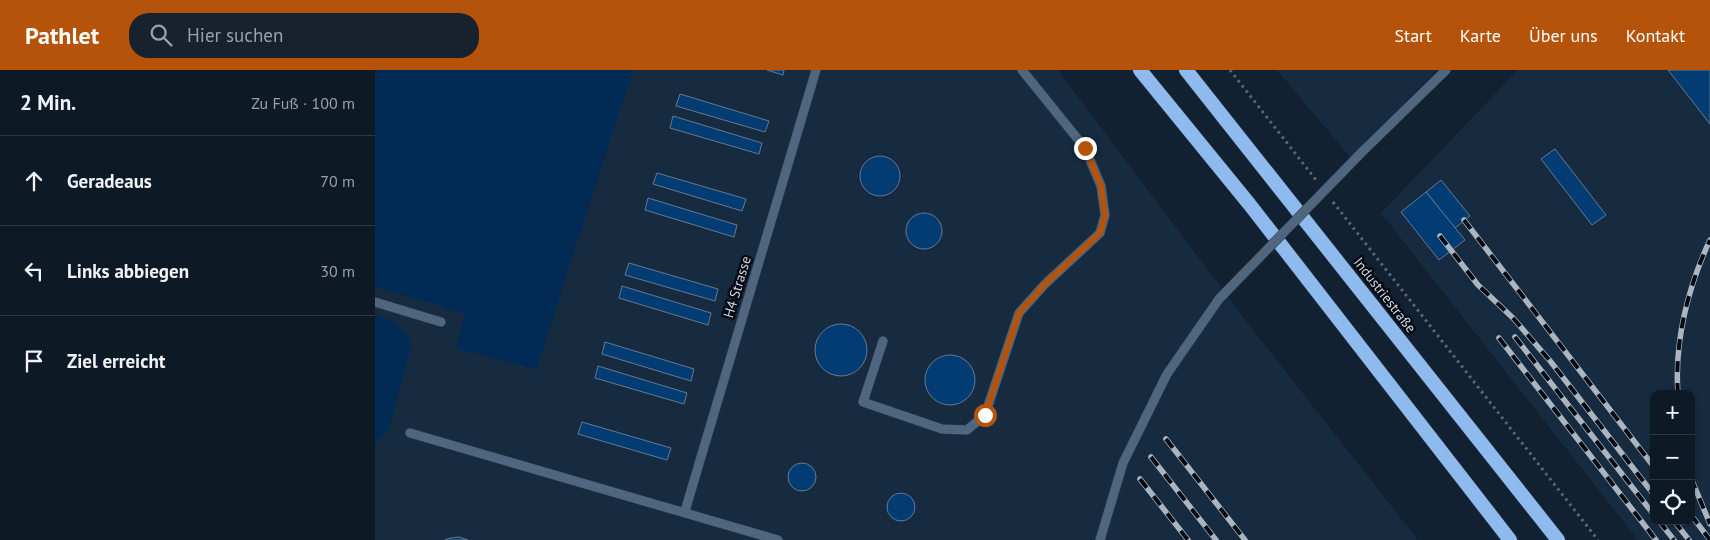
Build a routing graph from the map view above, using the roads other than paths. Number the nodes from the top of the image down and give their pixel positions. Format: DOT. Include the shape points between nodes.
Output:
graph roads {
  1 [pos="816,70"];
  2 [pos="1022,70"];
  3 [pos="1140,70"];
  4 [pos="1186,70"];
  5 [pos="1446,70"];
  6 [pos="375,302"];
  7 [pos="441,322"];
  8 [pos="883,341"];
  9 [pos="410,433"];
  10 [pos="685,512"];
  11 [pos="778,540"];
  12 [pos="1100,540"];
  13 [pos="1510,540"];
  14 [pos="1558,540"];
  1 -- 10 [label="lane, H4 Strasse"];
  2 -- 8 [label="lane" via="1085,148 1101,186 1105,215 1100,233 1019,313 985,415 967,430 942,429 863,402"];
  3 -- 13 [label="highway" via="1250,205"];
  4 -- 14 [label="highway, Industriestraße"];
  5 -- 12 [label="lane, bridge" via="1219,299 1167,374 1123,463"];
  6 -- 7 [label="lane"];
  9 -- 10 [label="lane"];
  10 -- 11 [label="lane"];
}
